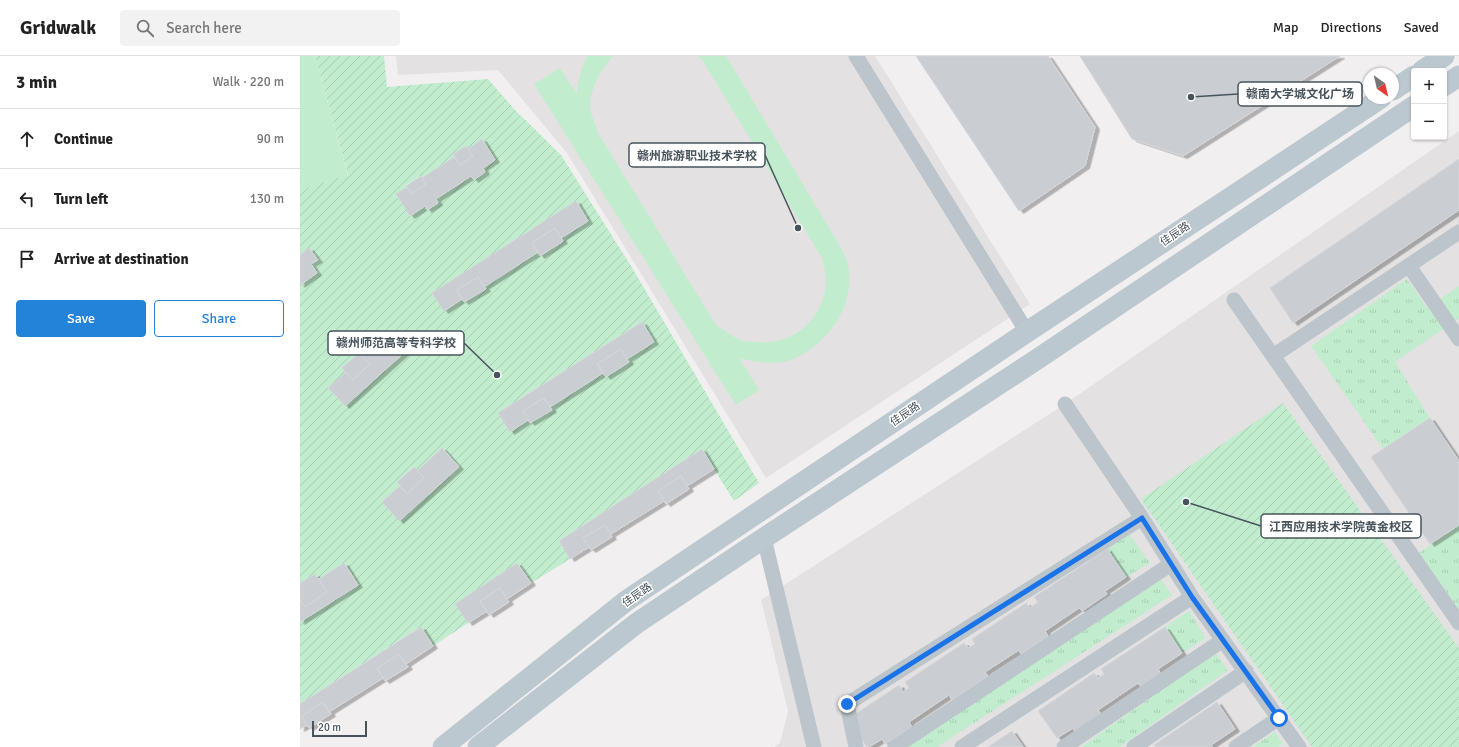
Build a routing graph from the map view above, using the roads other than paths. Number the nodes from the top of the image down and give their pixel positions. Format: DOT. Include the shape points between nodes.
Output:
graph roads {
  1 [pos="856,56"];
  2 [pos="1444,56"];
  3 [pos="1426,68"];
  4 [pos="1459,76"];
  5 [pos="1411,78"];
  6 [pos="1447,84"];
  7 [pos="1399,86"];
  8 [pos="1372,104"];
  9 [pos="1411,108"];
  10 [pos="1459,232"];
  11 [pos="1409,266"];
  12 [pos="1234,300"];
  13 [pos="1027,332"];
  14 [pos="1457,332"];
  15 [pos="1273,356"];
  16 [pos="1065,404"];
  17 [pos="1142,518"];
  18 [pos="764,538"];
  19 [pos="1171,564"];
  20 [pos="1192,597"];
  21 [pos="1459,623"];
  22 [pos="1223,640"];
  23 [pos="1246,672"];
  24 [pos="1279,718"];
  25 [pos="442,747"];
  26 [pos="478,747"];
  27 [pos="814,747"];
  28 [pos="856,747"];
  29 [pos="895,747"];
  30 [pos="962,747"];
  31 [pos="1064,747"];
  32 [pos="1134,747"];
  33 [pos="1236,747"];
  34 [pos="1298,747"];
  1 -- 13 [label="street"];
  2 -- 3 [label="main road"];
  4 -- 6 [label="main road"];
  5 -- 7 [label="main road"];
  8 -- 13 [label="main road, 佳辰路"];
  9 -- 18 [label="main road" via="1036,360"];
  10 -- 11 [label="street"];
  11 -- 14 [label="street"];
  11 -- 15 [label="street"];
  12 -- 15 [label="street"];
  13 -- 25 [label="main road, 佳辰路" via="626,601"];
  15 -- 21 [label="street"];
  16 -- 17 [label="street"];
  17 -- 19 [label="street"];
  17 -- 28 [label="street" via="847,704"];
  18 -- 26 [label="main road" via="637,624"];
  18 -- 27 [label="street"];
  19 -- 20 [label="street"];
  19 -- 29 [label="street"];
  20 -- 22 [label="street"];
  20 -- 30 [label="street"];
  22 -- 23 [label="street"];
  22 -- 31 [label="street"];
  23 -- 24 [label="street"];
  23 -- 32 [label="street"];
  24 -- 33 [label="street"];
  24 -- 34 [label="street"];
}
